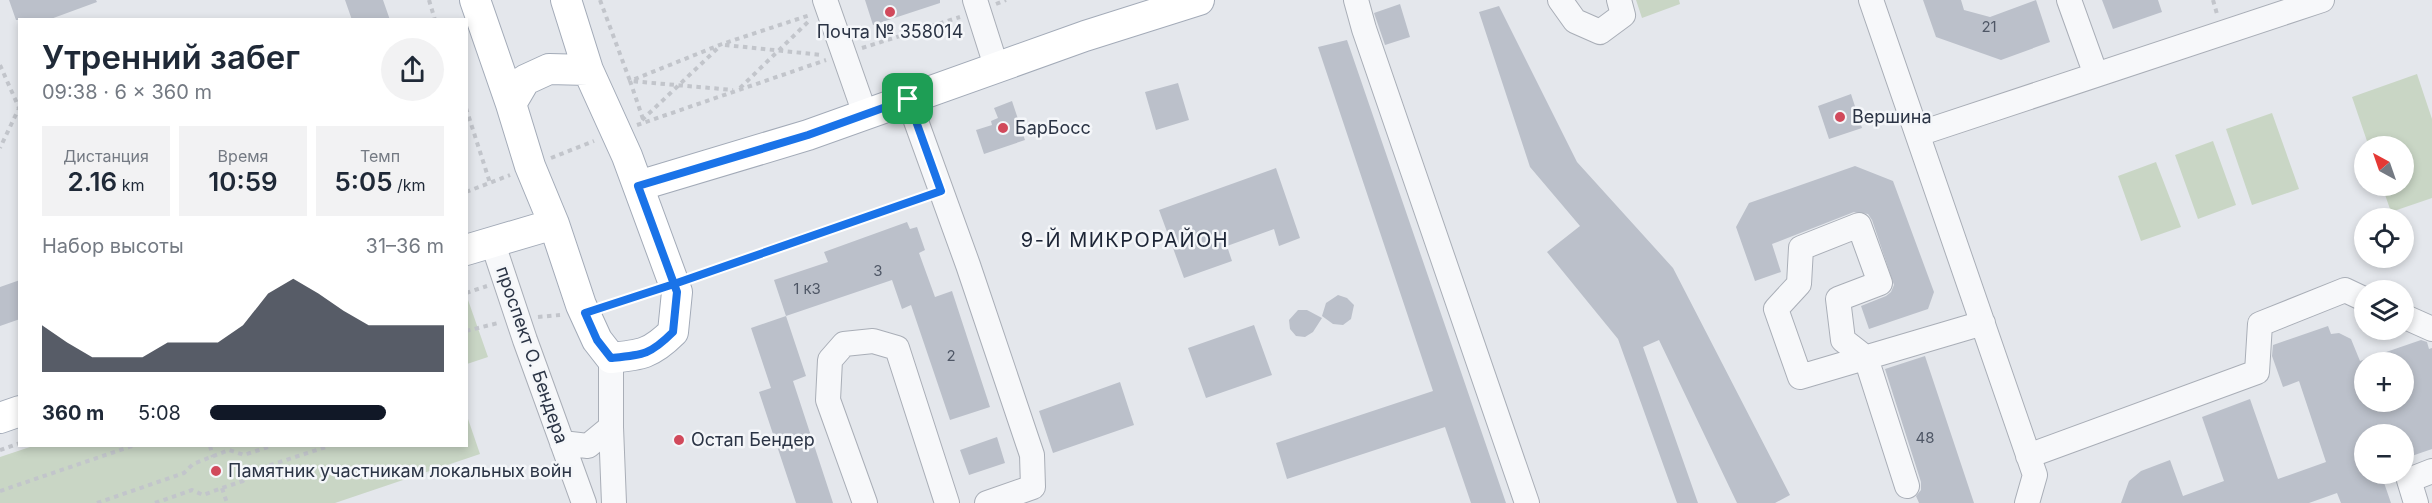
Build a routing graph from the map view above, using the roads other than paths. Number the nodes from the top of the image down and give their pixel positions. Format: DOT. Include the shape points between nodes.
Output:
graph roads {
  1 [pos="475,0"];
  2 [pos="566,0"];
  3 [pos="825,0"];
  4 [pos="1199,0"];
  5 [pos="1356,0"];
  6 [pos="1560,0"];
  7 [pos="1619,0"];
  8 [pos="1871,0"];
  9 [pos="2069,0"];
  10 [pos="2322,0"];
  11 [pos="976,6"];
  12 [pos="997,69"];
  13 [pos="588,70"];
  14 [pos="2096,75"];
  15 [pos="908,99"];
  16 [pos="511,104"];
  17 [pos="865,114"];
  18 [pos="1918,134"];
  19 [pos="638,186"];
  20 [pos="554,224"];
  21 [pos="479,246"];
  22 [pos="2354,294"];
  23 [pos="2414,321"];
  24 [pos="1983,323"];
  25 [pos="2432,330"];
  26 [pos="611,358"];
  27 [pos="1866,358"];
  28 [pos="18,412"];
  29 [pos="0,418"];
  30 [pos="610,427"];
  31 [pos="562,443"];
  32 [pos="2028,456"];
  33 [pos="2432,471"];
  34 [pos="1907,486"];
  35 [pos="584,503"];
  36 [pos="614,503"];
  37 [pos="866,503"];
  38 [pos="947,503"];
  39 [pos="987,503"];
  40 [pos="1527,503"];
  41 [pos="2027,503"];
  42 [pos="2416,503"];
  1 -- 16 [label="main road"];
  2 -- 13 [label="main road"];
  3 -- 17 [label="street"];
  4 -- 12 [label="main road"];
  5 -- 40 [label="street"];
  6 -- 7 [label="street" via="1575,21 1599,32 1623,15"];
  8 -- 18 [label="street"];
  9 -- 14 [label="street"];
  10 -- 14 [label="street"];
  11 -- 12 [label="street"];
  12 -- 15 [label="main road"];
  13 -- 16 [label="main road" via="549,69 525,80"];
  13 -- 19 [label="main road" via="632,125"];
  14 -- 18 [label="street"];
  15 -- 17 [label="main road"];
  15 -- 39 [label="street" via="1032,454 1033,488"];
  16 -- 20 [label="main road" via="530,166"];
  17 -- 19 [label="main road"];
  18 -- 24 [label="street"];
  19 -- 26 [label="main road" via="677,292 673,332 657,348 641,355"];
  20 -- 21 [label="main road"];
  20 -- 26 [label="main road" via="585,313 597,340"];
  21 -- 31 [label="street, проспект О. Бендера" via="518,319"];
  22 -- 32 [label="street" via="2345,290 2260,324 2257,372"];
  23 -- 25 [label="street"];
  24 -- 27 [label="street"];
  24 -- 32 [label="street"];
  26 -- 30 [label="street"];
  27 -- 27 [label="street" via="1800,377 1776,309 1799,284 1801,248 1859,225 1880,283 1838,299 1843,340"];
  27 -- 34 [label="street"];
  28 -- 29 [label="main road"];
  30 -- 31 [label="street" via="588,446"];
  30 -- 36 [label="street"];
  31 -- 35 [label="street, проспект О. Бендера"];
  32 -- 41 [label="street" via="2035,475"];
  33 -- 42 [label="street" via="2409,480"];
  37 -- 38 [label="street" via="828,400 830,360 844,344 873,341 897,348"];
}
